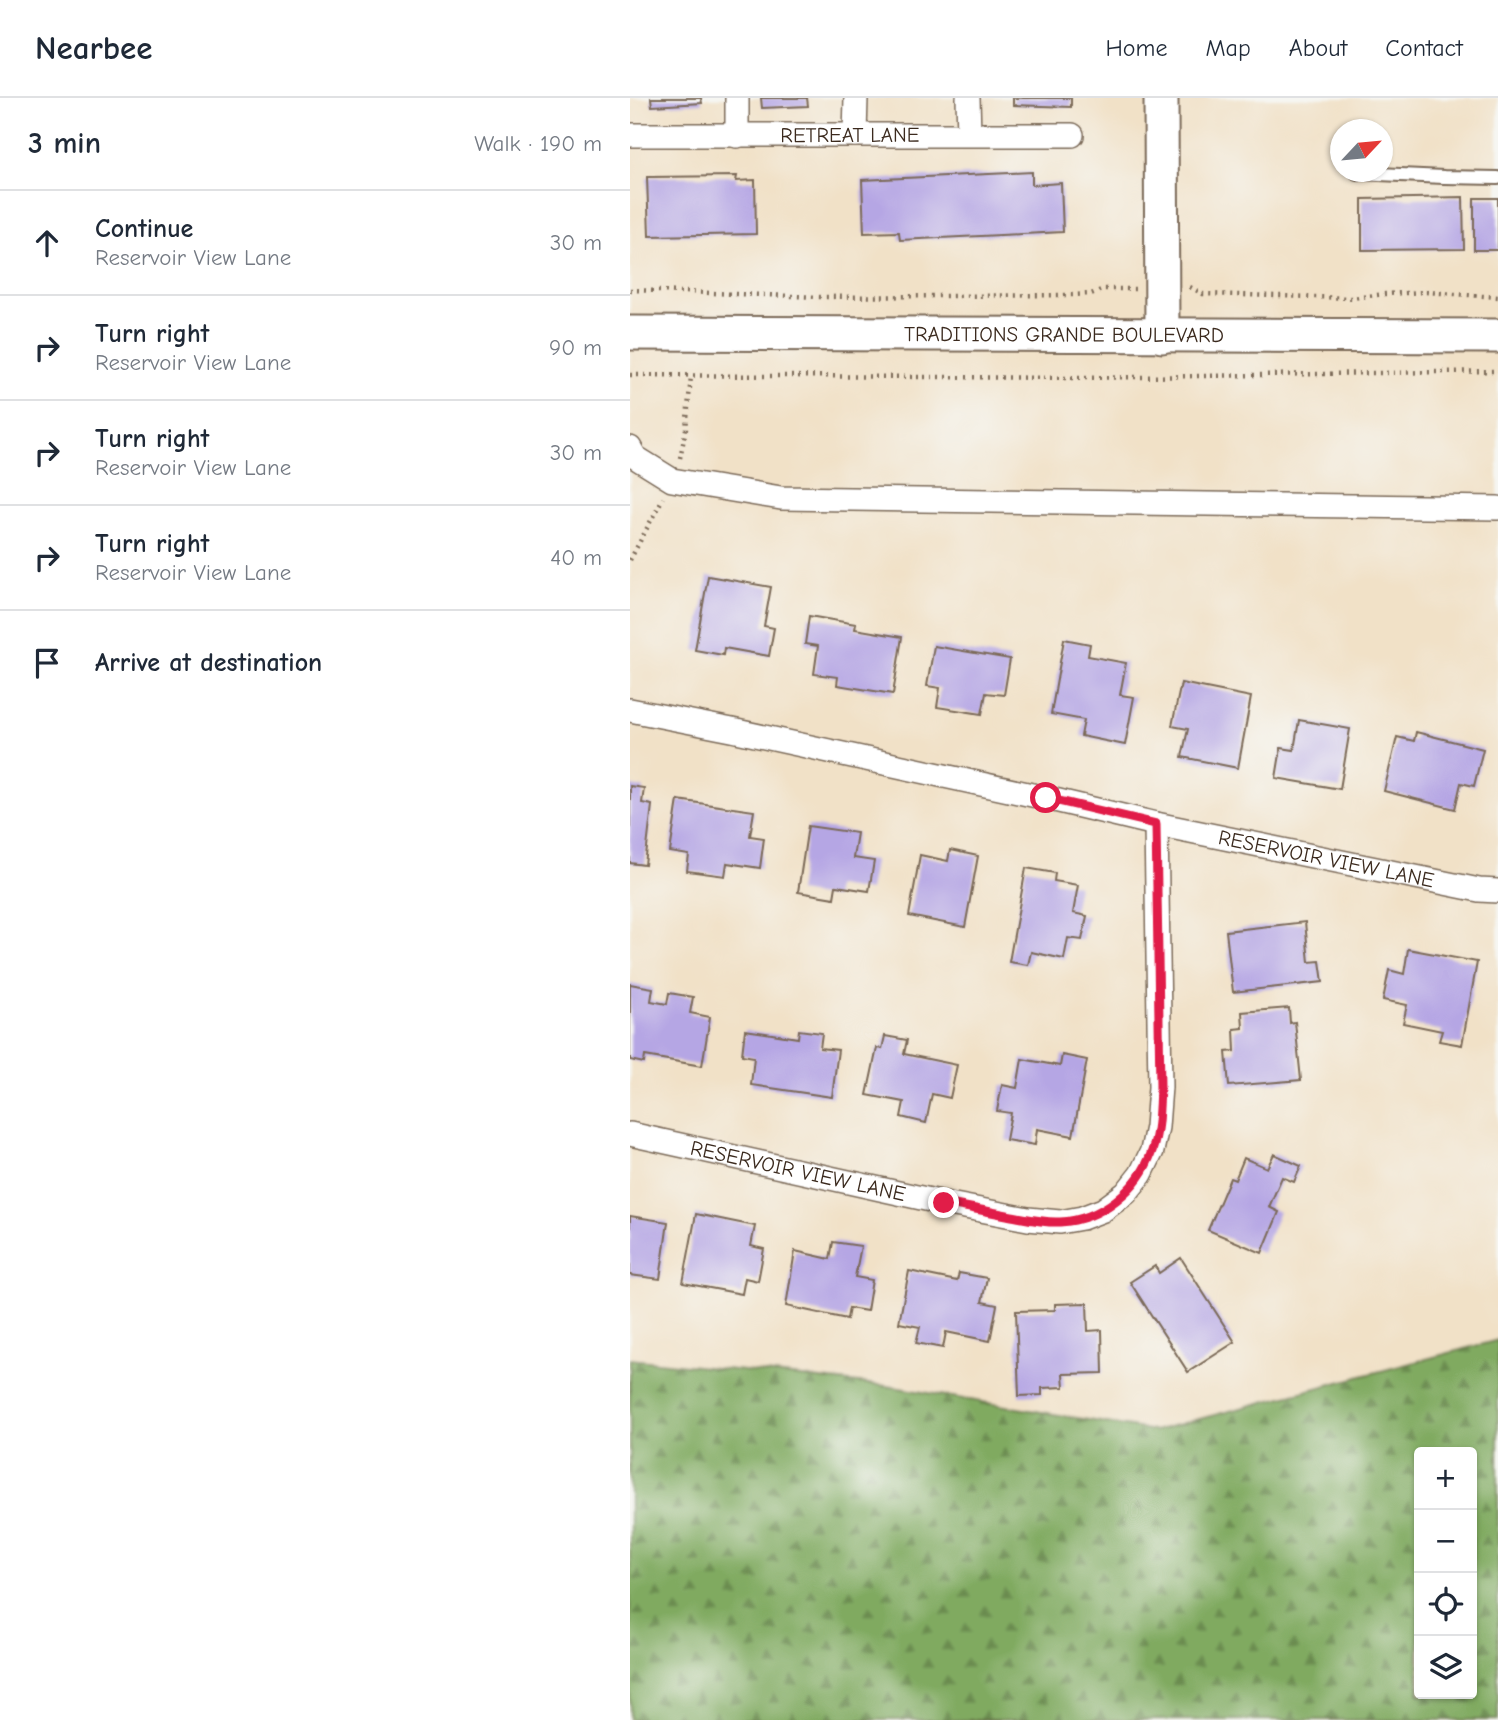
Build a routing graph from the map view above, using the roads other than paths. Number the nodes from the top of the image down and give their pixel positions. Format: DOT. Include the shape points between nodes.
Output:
graph roads {
  1 [pos="737,98"];
  2 [pos="856,98"];
  3 [pos="968,98"];
  4 [pos="1161,98"];
  5 [pos="969,134"];
  6 [pos="630,135"];
  7 [pos="856,135"];
  8 [pos="1072,135"];
  9 [pos="737,136"];
  10 [pos="1393,175"];
  11 [pos="1498,178"];
  12 [pos="630,333"];
  13 [pos="1161,336"];
  14 [pos="1498,336"];
  15 [pos="630,448"];
  16 [pos="1498,508"];
  17 [pos="630,710"];
  18 [pos="1156,824"];
  19 [pos="1498,891"];
  20 [pos="630,1134"];
  1 -- 9 [label="street"];
  2 -- 7 [label="street"];
  3 -- 5 [label="street"];
  4 -- 13 [label="main road"];
  5 -- 7 [label="street, RETREAT LANE"];
  5 -- 8 [label="street, RETREAT LANE"];
  6 -- 9 [label="street, RETREAT LANE"];
  7 -- 9 [label="street, RETREAT LANE"];
  10 -- 11 [label="lane"];
  12 -- 13 [label="main road, TRADITIONS GRANDE BOULEVARD"];
  13 -- 14 [label="main road, TRADITIONS GRANDE BOULEVARD"];
  15 -- 16 [label="street" via="635,457 672,480 781,498"];
  17 -- 18 [label="street, RESERVOIR VIEW LANE"];
  18 -- 19 [label="street, RESERVOIR VIEW LANE"];
  18 -- 20 [label="street, RESERVOIR VIEW LANE" via="1157,1127 1141,1174 1104,1210 1060,1222 1028,1219"];
}
